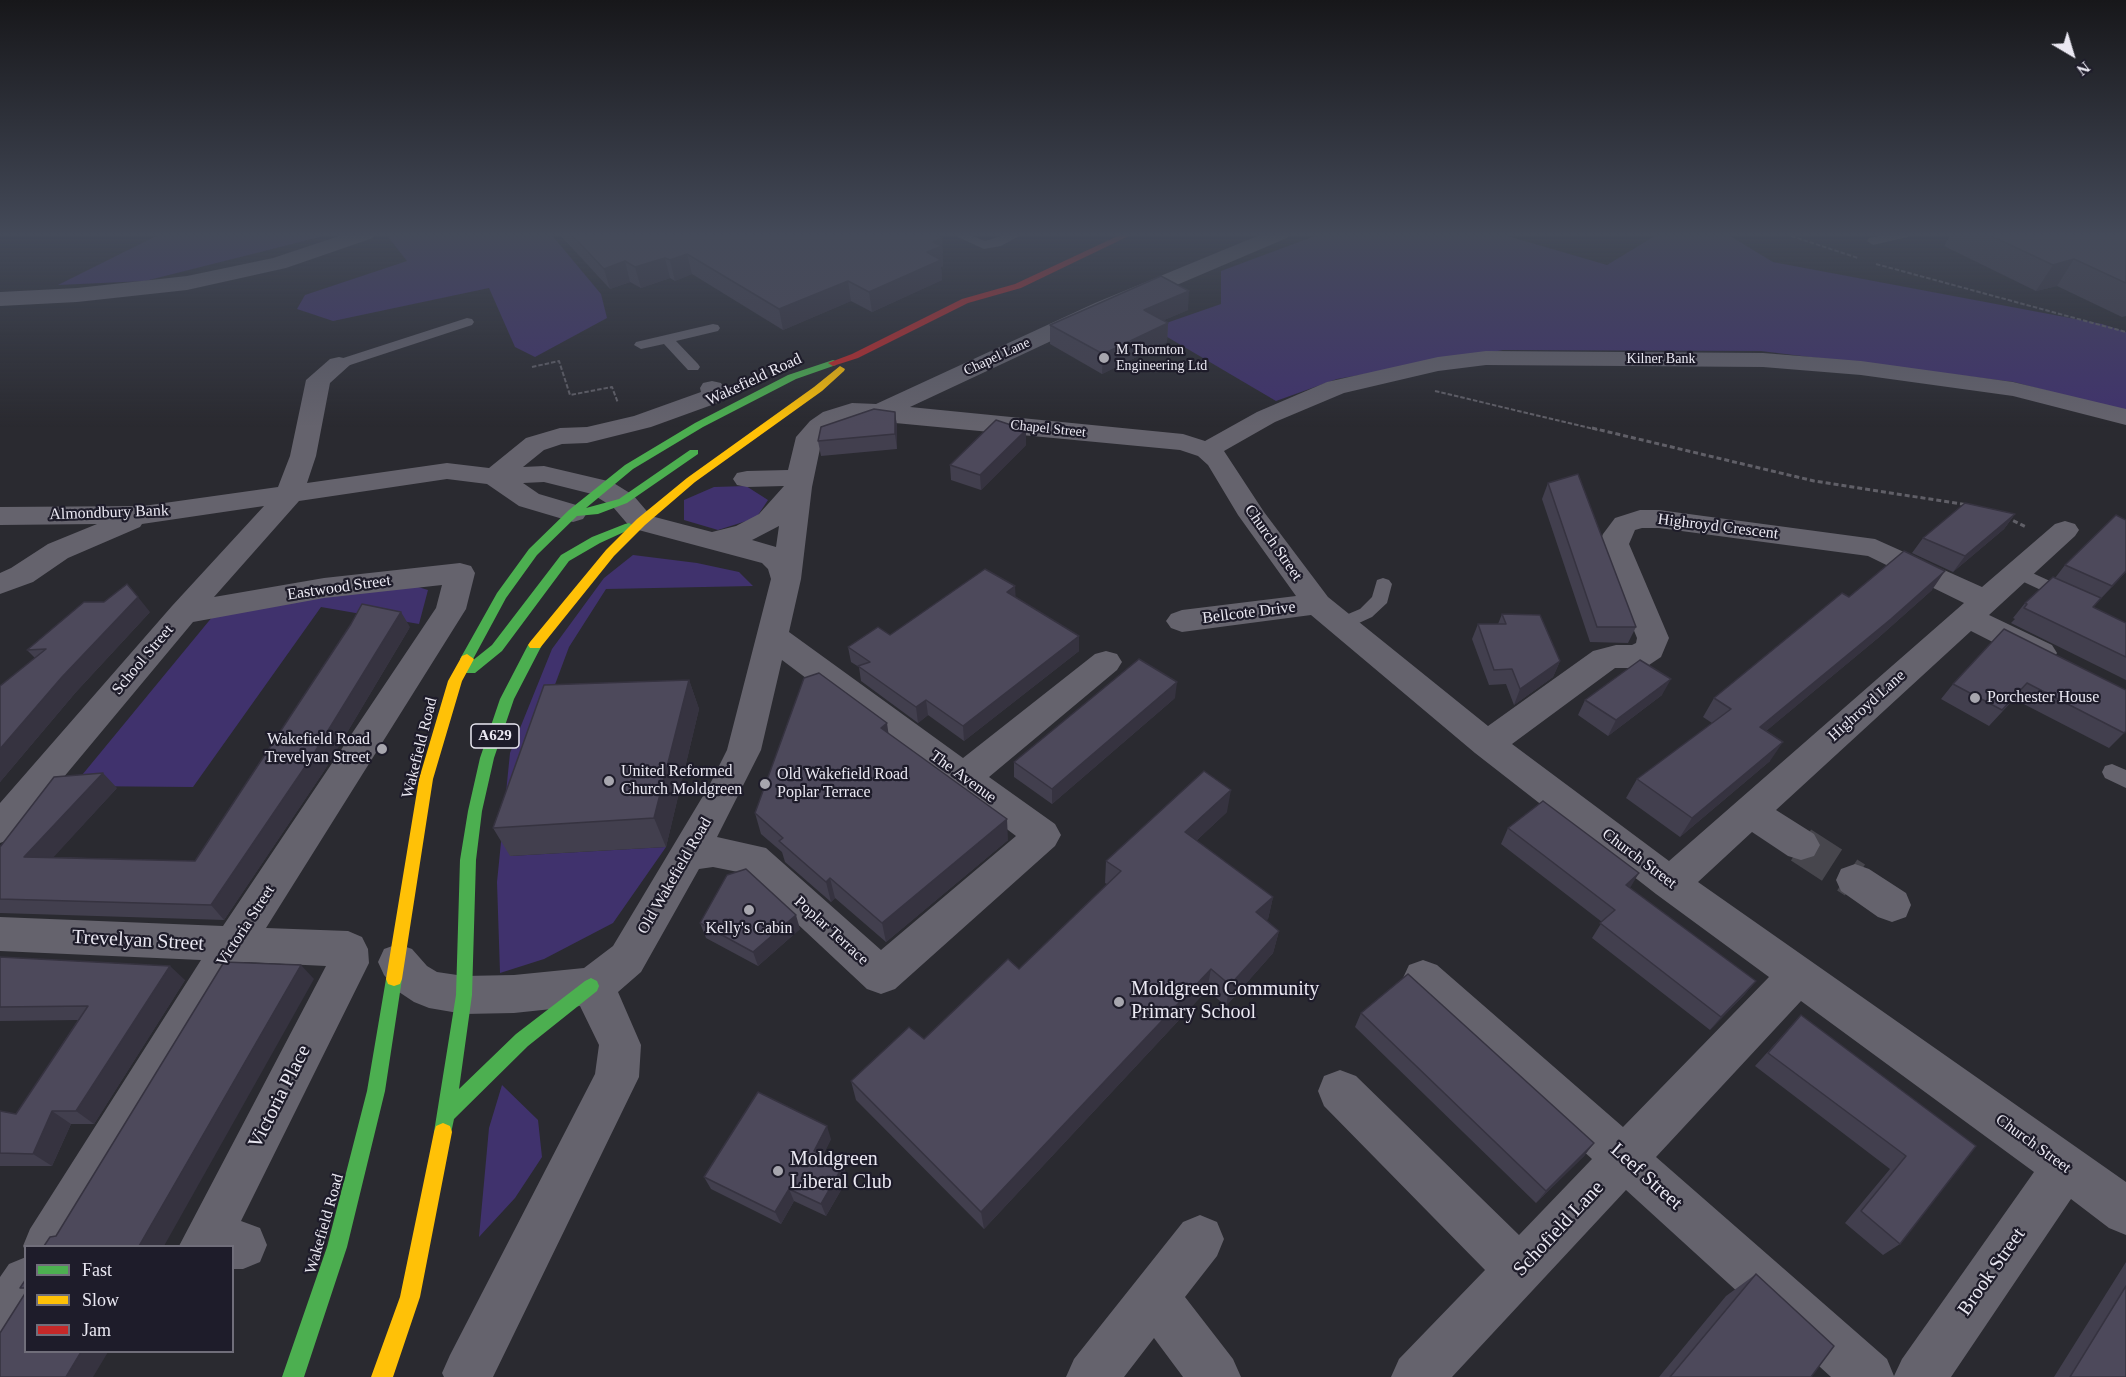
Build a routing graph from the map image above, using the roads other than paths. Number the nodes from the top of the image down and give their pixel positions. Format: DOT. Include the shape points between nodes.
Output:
graph roads {
  1 [pos="27,298"];
  2 [pos="969,298"];
  3 [pos="975,298"];
  4 [pos="1126,298"];
  5 [pos="0,300"];
  6 [pos="965,301"];
  7 [pos="467,322"];
  8 [pos="713,328"];
  9 [pos="667,339"];
  10 [pos="641,345"];
  11 [pos="855,356"];
  12 [pos="339,364"];
  13 [pos="693,367"];
  14 [pos="712,388"];
  15 [pos="852,411"];
  16 [pos="783,412"];
  17 [pos="880,412"];
  18 [pos="2126,417"];
  19 [pos="728,435"];
  20 [pos="706,444"];
  21 [pos="1208,450"];
  22 [pos="495,477"];
  23 [pos="747,479"];
  24 [pos="799,483"];
  25 [pos="288,496"];
  26 [pos="622,504"];
  27 [pos="573,513"];
  28 [pos="143,515"];
  29 [pos="0,516"];
  30 [pos="2065,530"];
  31 [pos="713,542"];
  32 [pos="2017,572"];
  33 [pos="786,579"];
  34 [pos="0,584"];
  35 [pos="1383,584"];
  36 [pos="2082,603"];
  37 [pos="451,609"];
  38 [pos="1976,609"];
  39 [pos="183,614"];
  40 [pos="1329,614"];
  41 [pos="1182,621"];
  42 [pos="773,637"];
  43 [pos="1106,662"];
  44 [pos="2063,664"];
  45 [pos="455,681"];
  46 [pos="1487,744"];
  47 [pos="964,777"];
  48 [pos="1750,811"];
  49 [pos="0,828"];
  50 [pos="1042,835"];
  51 [pos="1801,845"];
  52 [pos="687,855"];
  53 [pos="1855,880"];
  54 [pos="1670,883"];
  55 [pos="1892,905"];
  56 [pos="0,934"];
  57 [pos="233,945"];
  58 [pos="348,949"];
  59 [pos="398,962"];
  60 [pos="1798,975"];
  61 [pos="1422,978"];
  62 [pos="591,986"];
  63 [pos="464,995"];
  64 [pos="1340,1091"];
  65 [pos="447,1113"];
  66 [pos="1625,1158"];
  67 [pos="2065,1167"];
  68 [pos="2126,1211"];
  69 [pos="1200,1239"];
  70 [pos="48,1245"];
  71 [pos="216,1245"];
  72 [pos="1520,1270"];
  73 [pos="24,1284"];
  74 [pos="1154,1297"];
  75 [pos="0,1322"];
  76 [pos="473,1375"];
  77 [pos="1420,1376"];
  78 [pos="293,1377"];
  79 [pos="382,1377"];
  80 [pos="1092,1377"];
  81 [pos="1215,1377"];
  82 [pos="1869,1377"];
  83 [pos="1920,1377"];
  1 -- 5 [label="street"];
  2 -- 6 [label="highway, Wakefield Road / A629"];
  3 -- 6 [label="highway, Wakefield Road / A629"];
  4 -- 17 [label="street, Chapel Lane"];
  6 -- 11 [label="highway, Wakefield Road / A629"];
  7 -- 12 [label="lane"];
  8 -- 9 [label="lane"];
  9 -- 10 [label="lane"];
  9 -- 13 [label="lane"];
  11 -- 16 [label="highway, Wakefield Road / A629" via="818,389"];
  11 -- 26 [label="highway, Wakefield Road / A629" via="792,377 629,467"];
  12 -- 25 [label="street" via="318,380 303,456"];
  14 -- 22 [label="street" via="711,397 588,442 560,436 535,444"];
  15 -- 17 [label="street, Chapel Street"];
  15 -- 24 [label="street, Old Wakefield Road" via="832,417 809,437"];
  16 -- 19 [label="highway"];
  16 -- 26 [label="highway, Wakefield Road / A629" via="691,480"];
  17 -- 21 [label="street, Chapel Street" via="1183,442"];
  18 -- 21 [label="street, Kilner Bank" via="2013,389 1861,368 1763,360 1486,358 1438,364 1336,387 1266,417"];
  20 -- 26 [label="highway"];
  21 -- 40 [label="street, Church Street"];
  22 -- 25 [label="street, Almondbury Bank" via="447,471"];
  22 -- 26 [label="street, Almondbury Bank" via="544,474"];
  22 -- 27 [label="street, Almondbury Bank" via="529,500"];
  23 -- 24 [label="street"];
  24 -- 31 [label="street, Old Wakefield Road" via="769,520"];
  24 -- 33 [label="street, Old Wakefield Road"];
  25 -- 28 [label="street, Almondbury Bank"];
  25 -- 39 [label="street, School Street"];
  26 -- 27 [label="highway, Wakefield Road / A629"];
  26 -- 27 [label="highway"];
  26 -- 31 [label="street"];
  26 -- 45 [label="highway" via="596,540 566,558 497,648"];
  26 -- 63 [label="highway, Wakefield Road / A629" via="610,553 536,642 507,699 487,759 468,860"];
  27 -- 45 [label="highway, Wakefield Road / A629" via="533,552 501,596"];
  28 -- 29 [label="street, Almondbury Bank"];
  28 -- 34 [label="street" via="58,551 22,575"];
  30 -- 32 [label="street, Highroyd Lane"];
  31 -- 33 [label="street" via="772,556 782,566"];
  32 -- 36 [label="lane"];
  32 -- 38 [label="street, Highroyd Lane"];
  33 -- 42 [label="street, Old Wakefield Road"];
  35 -- 40 [label="lane" via="1382,599 1366,613"];
  37 -- 39 [label="street, Eastwood Street" via="459,573 324,588"];
  37 -- 57 [label="street, Victoria Street"];
  38 -- 44 [label="street"];
  38 -- 46 [label="street, Highroyd Crescent" via="1875,548 1640,519 1625,525 1614,544 1653,638 1650,649 1638,657 1604,659"];
  38 -- 48 [label="street, Highroyd Lane"];
  39 -- 49 [label="street, School Street"];
  40 -- 41 [label="street, Bellcote Drive"];
  40 -- 46 [label="street, Church Street"];
  42 -- 47 [label="street, The Avenue"];
  42 -- 52 [label="street, Old Wakefield Road" via="744,750"];
  43 -- 47 [label="street"];
  45 -- 59 [label="highway, Wakefield Road / A629" via="426,779"];
  46 -- 54 [label="street, Church Street"];
  47 -- 50 [label="street, The Avenue"];
  48 -- 51 [label="street"];
  48 -- 54 [label="street, Highroyd Lane"];
  50 -- 52 [label="street, Poplar Terrace" via="881,976 753,860 713,852"];
  52 -- 62 [label="street, Old Wakefield Road" via="627,959"];
  53 -- 55 [label="street"];
  54 -- 60 [label="street, Church Street"];
  56 -- 57 [label="street, Trevelyan Street"];
  57 -- 58 [label="street, Trevelyan Street"];
  57 -- 70 [label="street, Victoria Street"];
  58 -- 71 [label="street, Victoria Place" via="349,963"];
  59 -- 63 [label="street, Old Wakefield Road" via="413,979 429,988"];
  59 -- 78 [label="highway, Wakefield Road / A629" via="376,1091 338,1247"];
  60 -- 66 [label="street, Schofield Lane"];
  60 -- 67 [label="street, Church Street"];
  61 -- 66 [label="street, Leef Street"];
  62 -- 63 [label="street, Old Wakefield Road"];
  62 -- 65 [label="highway" via="522,1040"];
  62 -- 76 [label="street" via="620,1045 617,1077"];
  63 -- 65 [label="highway, Wakefield Road / A629"];
  64 -- 72 [label="street"];
  65 -- 79 [label="highway, Wakefield Road / A629" via="410,1297"];
  66 -- 72 [label="street, Schofield Lane"];
  66 -- 82 [label="street, Leef Street"];
  67 -- 68 [label="street, Church Street"];
  67 -- 83 [label="street, Brook Street"];
  69 -- 74 [label="street"];
  72 -- 77 [label="street, Schofield Lane"];
  73 -- 75 [label="street"];
  74 -- 80 [label="street"];
  74 -- 81 [label="street"];
}
